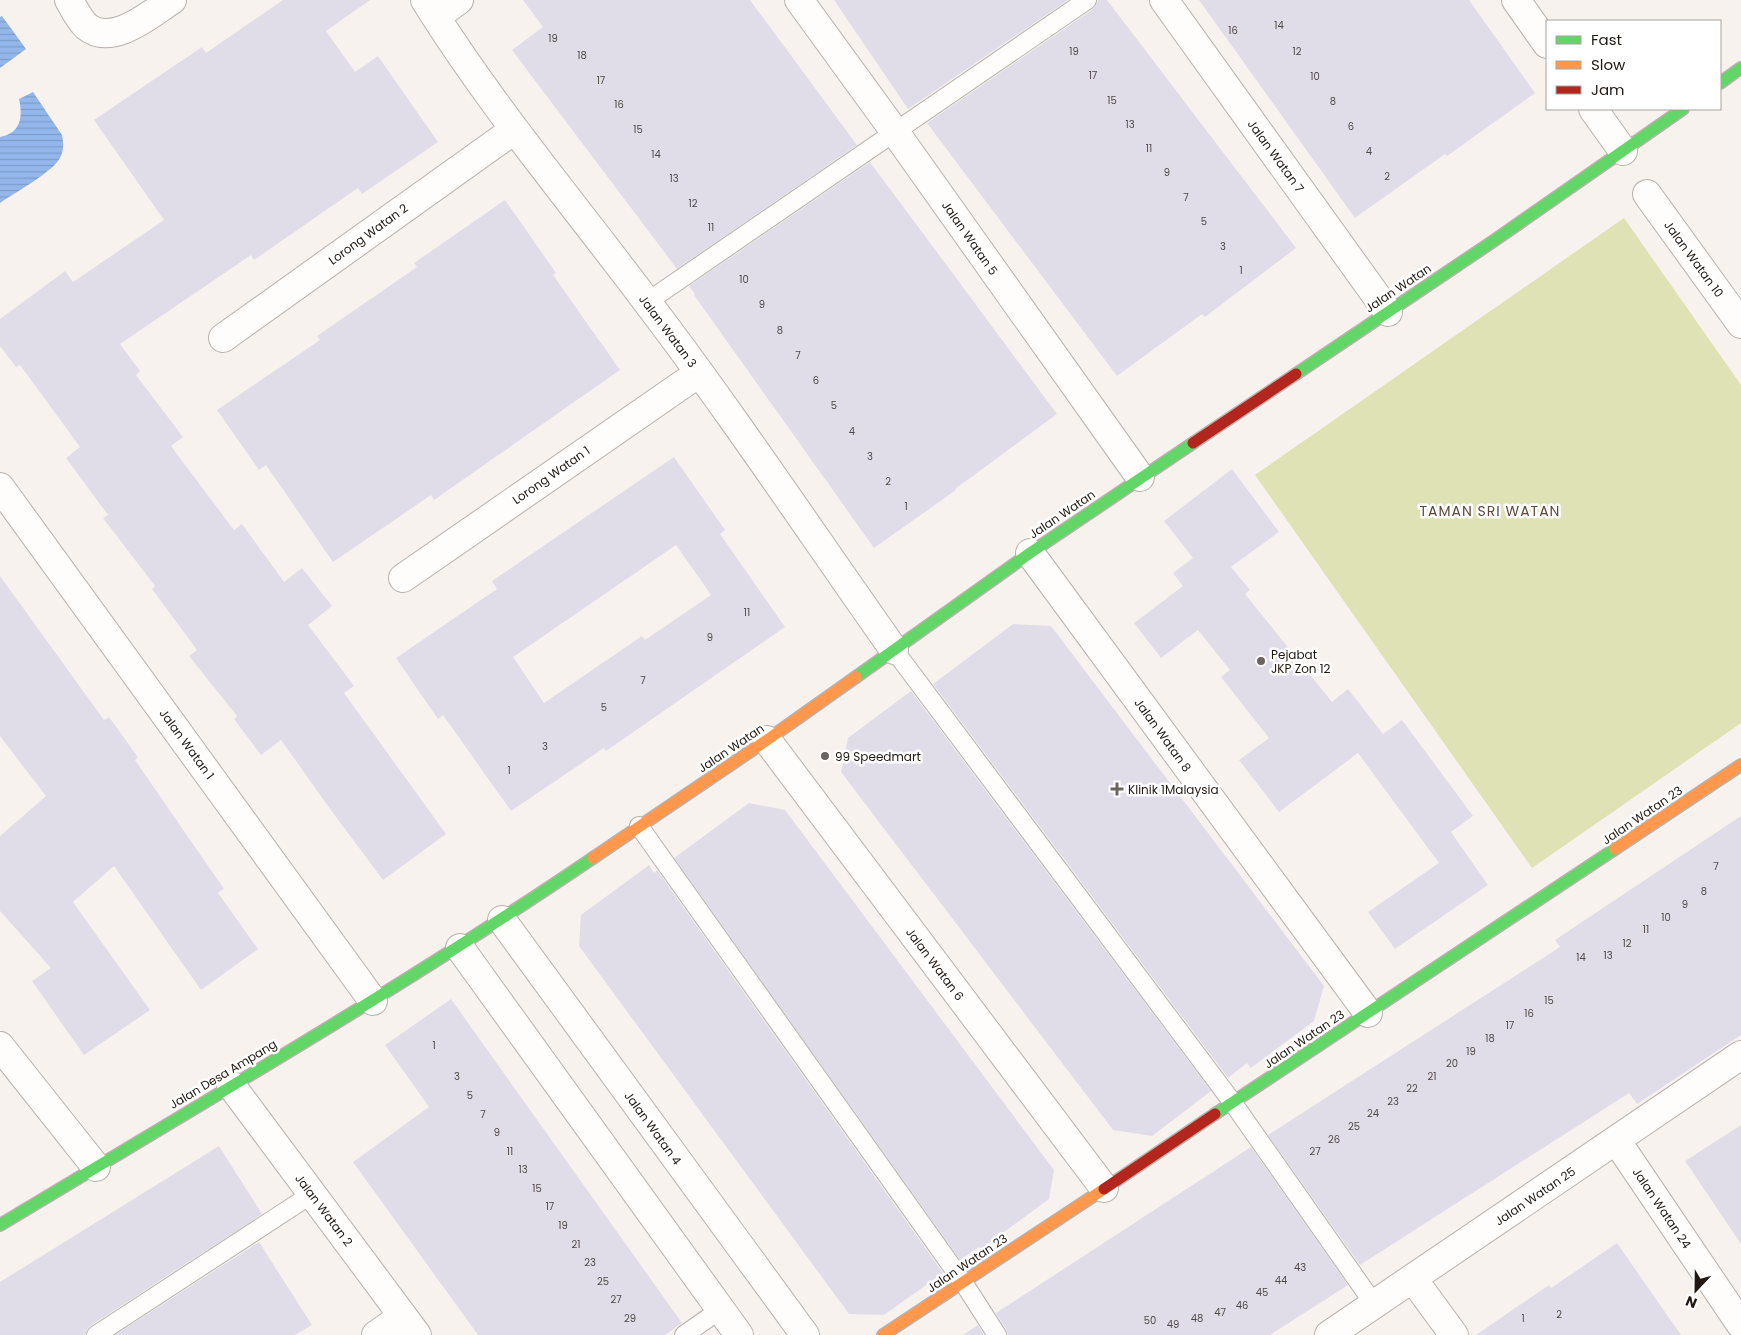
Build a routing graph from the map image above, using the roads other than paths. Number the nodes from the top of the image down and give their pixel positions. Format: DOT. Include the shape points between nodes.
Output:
graph roads {
  1 [pos="69,0"];
  2 [pos="172,0"];
  3 [pos="459,0"];
  4 [pos="799,0"];
  5 [pos="1087,0"];
  6 [pos="1164,0"];
  7 [pos="1516,0"];
  8 [pos="430,8"];
  9 [pos="1546,43"];
  10 [pos="1741,68"];
  11 [pos="1721,82"];
  12 [pos="1594,110"];
  13 [pos="1682,110"];
  14 [pos="514,130"];
  15 [pos="895,132"];
  16 [pos="1623,151"];
  17 [pos="1646,194"];
  18 [pos="647,302"];
  19 [pos="1388,312"];
  20 [pos="1741,324"];
  21 [pos="222,338"];
  22 [pos="699,373"];
  23 [pos="1140,477"];
  24 [pos="0,487"];
  25 [pos="1030,553"];
  26 [pos="403,578"];
  27 [pos="894,650"];
  28 [pos="767,740"];
  29 [pos="1741,765"];
  30 [pos="639,826"];
  31 [pos="502,920"];
  32 [pos="460,948"];
  33 [pos="373,1001"];
  34 [pos="1368,1013"];
  35 [pos="0,1046"];
  36 [pos="1741,1055"];
  37 [pos="231,1085"];
  38 [pos="1233,1102"];
  39 [pos="1616,1140"];
  40 [pos="96,1167"];
  41 [pos="1104,1188"];
  42 [pos="312,1194"];
  43 [pos="0,1225"];
  44 [pos="1413,1279"];
  45 [pos="963,1282"];
  46 [pos="1374,1304"];
  47 [pos="720,1309"];
  48 [pos="1741,1325"];
  49 [pos="410,1326"];
  50 [pos="96,1335"];
  51 [pos="376,1335"];
  52 [pos="684,1335"];
  53 [pos="739,1335"];
  54 [pos="805,1335"];
  55 [pos="883,1335"];
  56 [pos="997,1335"];
  57 [pos="1329,1335"];
  58 [pos="1454,1335"];
  1 -- 2 [label="street" via="88,27 111,34 126,29"];
  3 -- 8 [label="street"];
  4 -- 15 [label="street, Jalan Watan 5"];
  5 -- 15 [label="lane"];
  6 -- 19 [label="street, Jalan Watan 7"];
  7 -- 9 [label="street"];
  8 -- 14 [label="street, Jalan Watan 3"];
  10 -- 11 [label="street"];
  12 -- 16 [label="street"];
  13 -- 16 [label="street, Jalan Watan"];
  14 -- 18 [label="street, Jalan Watan 3"];
  14 -- 21 [label="street, Lorong Watan 2"];
  15 -- 18 [label="lane"];
  15 -- 23 [label="street, Jalan Watan 5"];
  16 -- 19 [label="street, Jalan Watan"];
  17 -- 20 [label="street, Jalan Watan 10"];
  18 -- 22 [label="street, Jalan Watan 3"];
  19 -- 23 [label="street, Jalan Watan"];
  22 -- 26 [label="street, Lorong Watan 1"];
  22 -- 27 [label="street, Jalan Watan 3"];
  23 -- 25 [label="street, Jalan Watan"];
  24 -- 33 [label="street, Jalan Watan 1"];
  25 -- 27 [label="street, Jalan Watan"];
  25 -- 34 [label="street, Jalan Watan 8"];
  27 -- 28 [label="street, Jalan Watan"];
  27 -- 38 [label="lane"];
  28 -- 30 [label="street, Jalan Watan"];
  28 -- 41 [label="street, Jalan Watan 6"];
  29 -- 34 [label="street, Jalan Watan 23"];
  30 -- 31 [label="street, Jalan Watan"];
  30 -- 45 [label="lane"];
  31 -- 32 [label="street, Jalan Watan"];
  31 -- 54 [label="street, Jalan Watan 4"];
  32 -- 33 [label="street, Jalan Desa Ampang"];
  32 -- 47 [label="street"];
  33 -- 37 [label="street, Jalan Desa Ampang"];
  34 -- 38 [label="street, Jalan Watan 23"];
  35 -- 40 [label="street"];
  36 -- 39 [label="street, Jalan Watan 25"];
  37 -- 40 [label="street, Jalan Desa Ampang"];
  37 -- 42 [label="street, Jalan Watan 2"];
  38 -- 41 [label="street, Jalan Watan 23"];
  38 -- 46 [label="lane"];
  39 -- 44 [label="street, Jalan Watan 25"];
  39 -- 48 [label="street, Jalan Watan 24"];
  40 -- 43 [label="street, Jalan Desa Ampang"];
  41 -- 45 [label="street, Jalan Watan 23"];
  42 -- 49 [label="street, Jalan Watan 2"];
  42 -- 50 [label="lane"];
  44 -- 46 [label="street, Jalan Watan 25"];
  44 -- 58 [label="street"];
  45 -- 55 [label="street, Jalan Watan 23"];
  45 -- 56 [label="lane"];
  46 -- 57 [label="street, Jalan Watan 25"];
  47 -- 52 [label="lane"];
  47 -- 53 [label="street"];
  49 -- 51 [label="street"];
}
